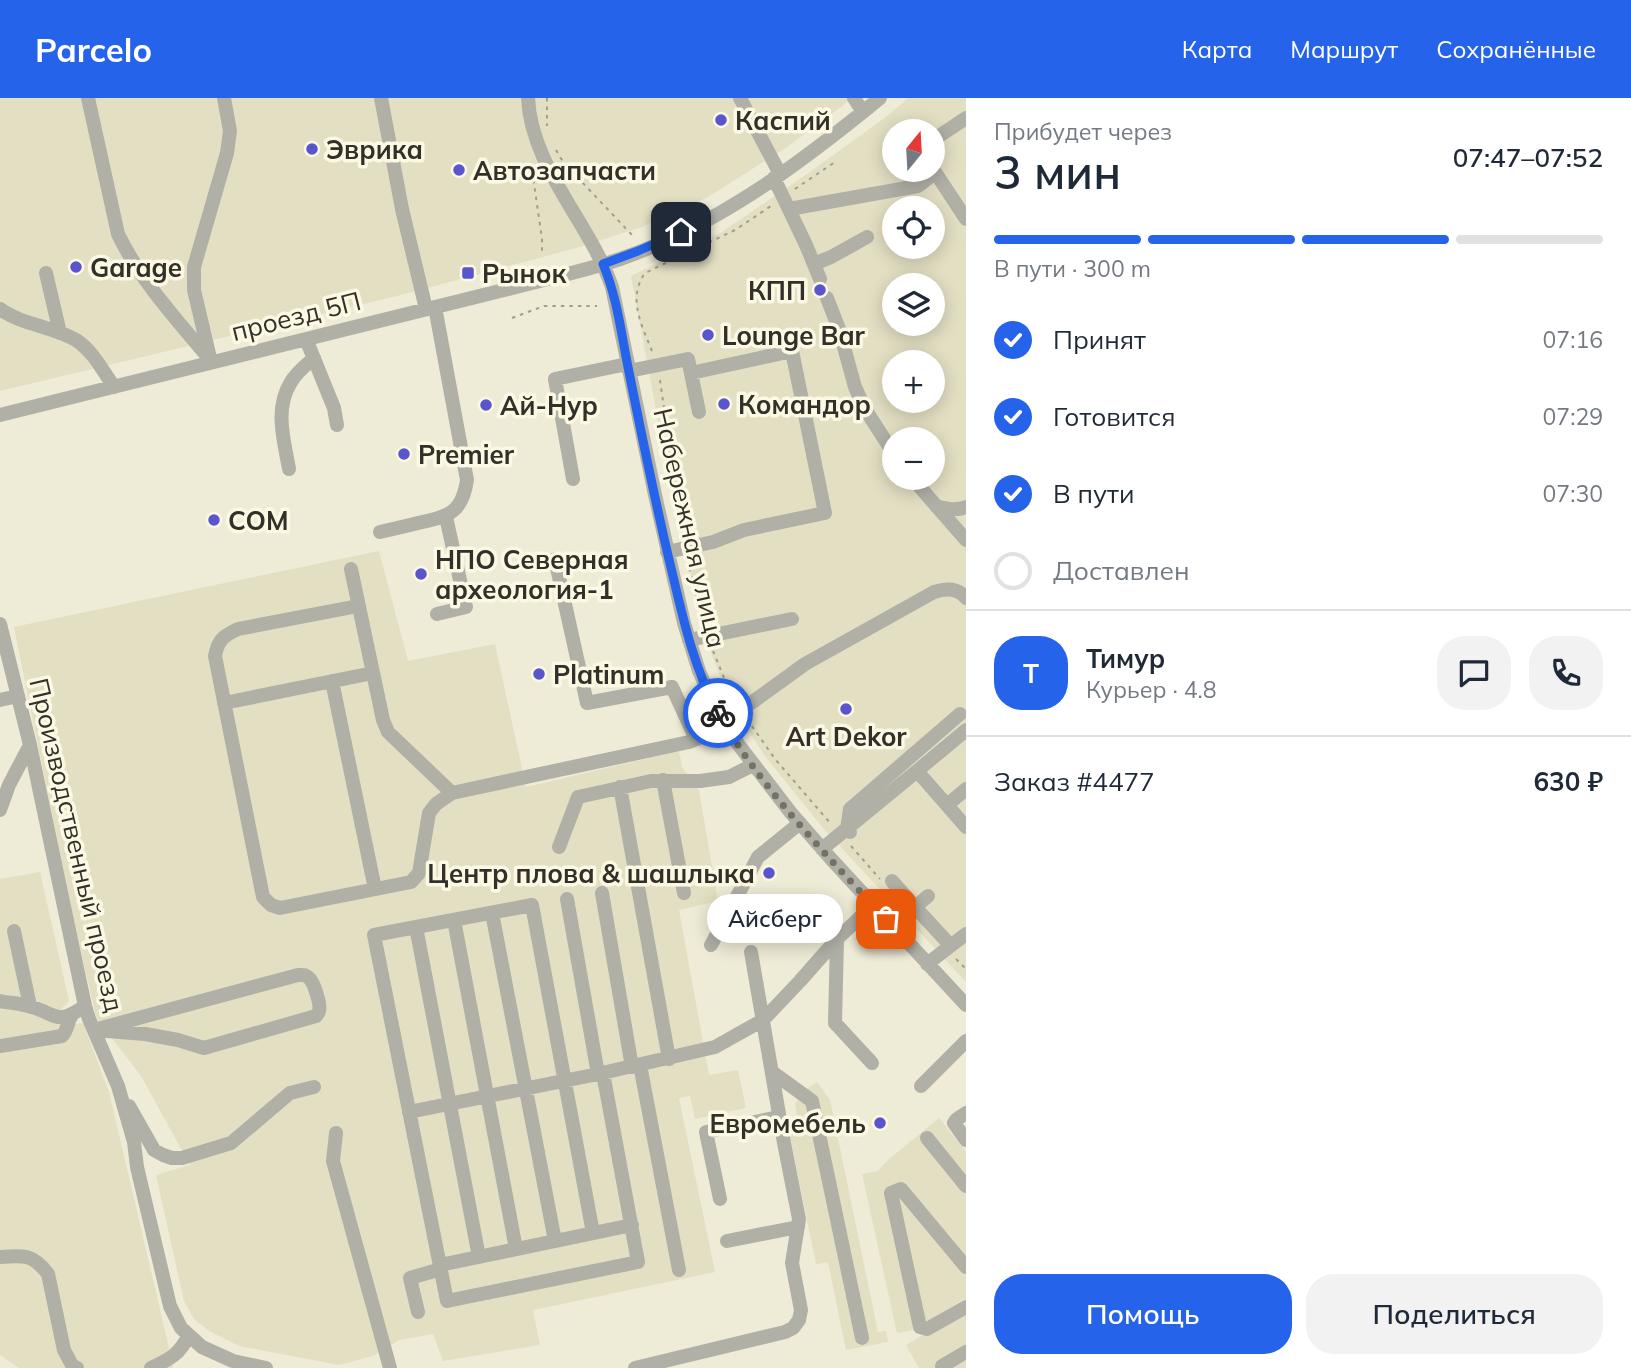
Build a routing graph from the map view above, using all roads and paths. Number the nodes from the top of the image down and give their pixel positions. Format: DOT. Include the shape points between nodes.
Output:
graph roads {
  1 [pos="88,98"];
  2 [pos="224,98"];
  3 [pos="381,98"];
  4 [pos="528,98"];
  5 [pos="547,98"];
  6 [pos="740,98"];
  7 [pos="854,98"];
  8 [pos="880,98"];
  9 [pos="863,112"];
  10 [pos="966,118"];
  11 [pos="945,132"];
  12 [pos="548,134"];
  13 [pos="553,144"];
  14 [pos="530,155"];
  15 [pos="835,162"];
  16 [pos="777,176"];
  17 [pos="922,182"];
  18 [pos="941,182"];
  19 [pos="786,203"];
  20 [pos="966,219"];
  21 [pos="632,235"];
  22 [pos="867,237"];
  23 [pos="542,253"];
  24 [pos="603,264"];
  25 [pos="814,264"];
  26 [pos="46,273"];
  27 [pos="820,279"];
  28 [pos="827,298"];
  29 [pos="597,306"];
  30 [pos="431,308"];
  31 [pos="0,309"];
  32 [pos="512,318"];
  33 [pos="60,333"];
  34 [pos="306,339"];
  35 [pos="314,358"];
  36 [pos="212,362"];
  37 [pos="658,365"];
  38 [pos="628,368"];
  39 [pos="691,373"];
  40 [pos="114,387"];
  41 [pos="699,412"];
  42 [pos="0,415"];
  43 [pos="337,425"];
  44 [pos="882,435"];
  45 [pos="289,469"];
  46 [pos="573,479"];
  47 [pos="922,490"];
  48 [pos="936,506"];
  49 [pos="966,507"];
  50 [pos="446,517"];
  51 [pos="380,532"];
  52 [pos="966,540"];
  53 [pos="684,549"];
  54 [pos="667,552"];
  55 [pos="555,559"];
  56 [pos="351,569"];
  57 [pos="966,598"];
  58 [pos="358,606"];
  59 [pos="437,614"];
  60 [pos="792,619"];
  61 [pos="0,624"];
  62 [pos="707,636"];
  63 [pos="689,640"];
  64 [pos="373,673"];
  65 [pos="332,681"];
  66 [pos="18,696"];
  67 [pos="0,700"];
  68 [pos="224,704"];
  69 [pos="740,709"];
  70 [pos="960,714"];
  71 [pos="724,723"];
  72 [pos="966,730"];
  73 [pos="696,739"];
  74 [pos="30,745"];
  75 [pos="753,765"];
  76 [pos="16,771"];
  77 [pos="917,771"];
  78 [pos="0,775"];
  79 [pos="663,780"];
  80 [pos="620,787"];
  81 [pos="966,789"];
  82 [pos="452,793"];
  83 [pos="947,806"];
  84 [pos="0,810"];
  85 [pos="800,823"];
  86 [pos="966,827"];
  87 [pos="846,832"];
  88 [pos="559,847"];
  89 [pos="822,849"];
  90 [pos="892,881"];
  91 [pos="375,889"];
  92 [pos="602,892"];
  93 [pos="684,893"];
  94 [pos="928,896"];
  95 [pos="567,899"];
  96 [pos="873,905"];
  97 [pos="915,907"];
  98 [pos="492,913"];
  99 [pos="454,920"];
  100 [pos="416,927"];
  101 [pos="14,931"];
  102 [pos="966,934"];
  103 [pos="837,939"];
  104 [pos="711,945"];
  105 [pos="950,945"];
  106 [pos="751,952"];
  107 [pos="927,964"];
  108 [pos="0,1001"];
  109 [pos="966,1005"];
  110 [pos="30,1006"];
  111 [pos="85,1006"];
  112 [pos="72,1015"];
  113 [pos="763,1020"];
  114 [pos="94,1030"];
  115 [pos="966,1041"];
  116 [pos="0,1046"];
  117 [pos="669,1059"];
  118 [pos="872,1063"];
  119 [pos="636,1066"];
  120 [pos="772,1072"];
  121 [pos="601,1074"];
  122 [pos="564,1081"];
  123 [pos="118,1086"];
  124 [pos="921,1086"];
  125 [pos="314,1087"];
  126 [pos="526,1089"];
  127 [pos="488,1096"];
  128 [pos="449,1104"];
  129 [pos="409,1112"];
  130 [pos="966,1113"];
  131 [pos="779,1117"];
  132 [pos="336,1133"];
  133 [pos="926,1139"];
  134 [pos="966,1140"];
  135 [pos="155,1150"];
  136 [pos="136,1155"];
  137 [pos="966,1186"];
  138 [pos="720,1199"];
  139 [pos="632,1225"];
  140 [pos="798,1227"];
  141 [pos="593,1233"];
  142 [pos="555,1241"];
  143 [pos="727,1241"];
  144 [pos="516,1249"];
  145 [pos="479,1256"];
  146 [pos="0,1257"];
  147 [pos="440,1267"];
  148 [pos="966,1267"];
  149 [pos="679,1270"];
  150 [pos="966,1307"];
  151 [pos="418,1312"];
  152 [pos="188,1335"];
  153 [pos="862,1338"];
  154 [pos="966,1352"];
  155 [pos="942,1366"];
  156 [pos="77,1368"];
  157 [pos="151,1368"];
  158 [pos="266,1368"];
  159 [pos="390,1368"];
  160 [pos="635,1368"];
  1 -- 36 [label="street" via="122,243 150,286"];
  2 -- 36 [label="street" via="230,131 227,153 194,267 194,290"];
  3 -- 30 [label="street" via="402,209"];
  4 -- 24 [label="street, Набережная улица" via="540,149"];
  5 -- 12 [label="path"];
  6 -- 16 [label="street"];
  7 -- 9 [label="street"];
  8 -- 9 [label="street, проезд 5П"];
  9 -- 16 [label="street, проезд 5П"];
  10 -- 11 [label="street"];
  13 -- 21 [label="path" via="563,162"];
  14 -- 23 [label="path"];
  15 -- 19 [label="path"];
  16 -- 19 [label="street"];
  16 -- 24 [label="street, проезд 5П" via="694,226"];
  17 -- 19 [label="street"];
  18 -- 20 [label="street"];
  19 -- 25 [label="street"];
  19 -- 37 [label="path" via="646,273 639,282 637,306"];
  22 -- 25 [label="street"];
  24 -- 30 [label="street, проезд 5П"];
  24 -- 38 [label="street, Набережная улица"];
  25 -- 27 [label="street"];
  26 -- 33 [label="street"];
  28 -- 44 [label="street" via="855,387"];
  29 -- 32 [label="path" via="544,306"];
  30 -- 34 [label="street, проезд 5П"];
  30 -- 50 [label="street" via="467,480 465,494"];
  31 -- 33 [label="street"];
  33 -- 40 [label="street" via="79,342"];
  34 -- 35 [label="street"];
  34 -- 36 [label="street, проезд 5П"];
  35 -- 43 [label="street"];
  35 -- 45 [label="street" via="291,381 282,403"];
  36 -- 40 [label="street, проезд 5П"];
  37 -- 38 [label="street"];
  37 -- 39 [label="street" via="688,359"];
  37 -- 53 [label="path"];
  38 -- 46 [label="street" via="555,379"];
  38 -- 54 [label="street, Набережная улица"];
  39 -- 41 [label="street"];
  39 -- 53 [label="street" via="792,351 825,513 722,533"];
  40 -- 42 [label="street, проезд 5П"];
  47 -- 48 [label="street"];
  48 -- 49 [label="street"];
  48 -- 52 [label="street"];
  50 -- 51 [label="street"];
  50 -- 59 [label="street" via="466,607"];
  53 -- 54 [label="street"];
  53 -- 62 [label="path"];
  54 -- 63 [label="street, Набережная улица"];
  55 -- 73 [label="street" via="587,703 672,687"];
  56 -- 58 [label="street"];
  57 -- 69 [label="street" via="950,589 934,592 806,664"];
  58 -- 64 [label="street"];
  58 -- 68 [label="street" via="226,635 215,656"];
  60 -- 62 [label="street"];
  61 -- 66 [label="street, Производственный проезд"];
  62 -- 63 [label="street"];
  62 -- 69 [label="path"];
  63 -- 71 [label="street, Набережная улица"];
  64 -- 65 [label="street"];
  64 -- 82 [label="street" via="388,732"];
  65 -- 68 [label="street"];
  65 -- 91 [label="street"];
  66 -- 67 [label="street"];
  66 -- 74 [label="street, Производственный проезд"];
  68 -- 91 [label="street" via="263,897 280,908"];
  69 -- 71 [label="street"];
  69 -- 87 [label="path" via="775,759"];
  70 -- 87 [label="street" via="850,808"];
  71 -- 73 [label="street"];
  71 -- 75 [label="street, Набережная улица"];
  72 -- 77 [label="street"];
  73 -- 82 [label="street"];
  74 -- 76 [label="street"];
  74 -- 111 [label="street, Производственный проезд"];
  75 -- 79 [label="street" via="729,777"];
  75 -- 85 [label="street, Набережная улица"];
  76 -- 78 [label="street"];
  76 -- 84 [label="street"];
  77 -- 83 [label="street"];
  77 -- 87 [label="street"];
  79 -- 80 [label="street"];
  79 -- 93 [label="street"];
  80 -- 88 [label="street" via="578,797"];
  80 -- 117 [label="street"];
  81 -- 83 [label="street"];
  82 -- 91 [label="street" via="429,813 419,873 411,882"];
  83 -- 86 [label="street"];
  85 -- 89 [label="street, Набережная улица"];
  85 -- 104 [label="street" via="758,857"];
  87 -- 89 [label="street"];
  89 -- 96 [label="street, Набережная улица"];
  90 -- 97 [label="street"];
  92 -- 119 [label="street"];
  94 -- 97 [label="street"];
  95 -- 121 [label="street"];
  96 -- 103 [label="street"];
  96 -- 107 [label="street, Набережная улица"];
  97 -- 105 [label="street"];
  98 -- 99 [label="street"];
  98 -- 122 [label="street" via="532,905"];
  98 -- 126 [label="street"];
  99 -- 100 [label="street"];
  99 -- 127 [label="street"];
  100 -- 128 [label="street"];
  100 -- 129 [label="street" via="374,935"];
  101 -- 110 [label="street"];
  102 -- 105 [label="street"];
  103 -- 113 [label="street"];
  103 -- 118 [label="street" via="835,1023"];
  105 -- 107 [label="street"];
  106 -- 113 [label="street"];
  107 -- 109 [label="street, Набережная улица"];
  108 -- 110 [label="street"];
  110 -- 112 [label="street" via="55,1016"];
  111 -- 112 [label="street"];
  111 -- 114 [label="street, Производственный проезд"];
  112 -- 116 [label="street" via="62,1036"];
  113 -- 117 [label="street" via="715,1047"];
  113 -- 120 [label="street"];
  114 -- 114 [label="street" via="298,975 310,978 320,1006 311,1018 204,1048 145,1034"];
  114 -- 123 [label="street, Производственный проезд"];
  115 -- 124 [label="street"];
  117 -- 119 [label="street"];
  119 -- 121 [label="street"];
  119 -- 149 [label="street"];
  120 -- 131 [label="street"];
  120 -- 153 [label="street" via="812,1101"];
  121 -- 122 [label="street"];
  121 -- 139 [label="street"];
  122 -- 126 [label="street"];
  122 -- 141 [label="street"];
  123 -- 135 [label="street"];
  123 -- 136 [label="street, Производственный проезд"];
  125 -- 135 [label="street" via="290,1093 231,1143 182,1158"];
  126 -- 127 [label="street"];
  126 -- 142 [label="street"];
  127 -- 128 [label="street"];
  127 -- 144 [label="street"];
  128 -- 129 [label="street"];
  128 -- 145 [label="street"];
  129 -- 147 [label="street"];
  130 -- 134 [label="street" via="954,1123"];
  131 -- 138 [label="street" via="706,1132"];
  131 -- 140 [label="street"];
  132 -- 159 [label="street" via="333,1161"];
  133 -- 137 [label="street"];
  135 -- 136 [label="street"];
  136 -- 152 [label="street, Производственный проезд" via="170,1306"];
  139 -- 141 [label="street"];
  139 -- 147 [label="street" via="638,1262 447,1301"];
  140 -- 143 [label="street"];
  140 -- 160 [label="street" via="792,1263 801,1311 793,1328"];
  141 -- 142 [label="street"];
  142 -- 144 [label="street"];
  144 -- 145 [label="street"];
  145 -- 147 [label="street"];
  146 -- 156 [label="street" via="32,1257 48,1274 64,1350"];
  147 -- 151 [label="street" via="410,1278"];
  148 -- 150 [label="street" via="901,1189 891,1193 920,1326 927,1329"];
  152 -- 157 [label="street" via="180,1351"];
  152 -- 158 [label="street" via="233,1361"];
  154 -- 155 [label="street"];
}
